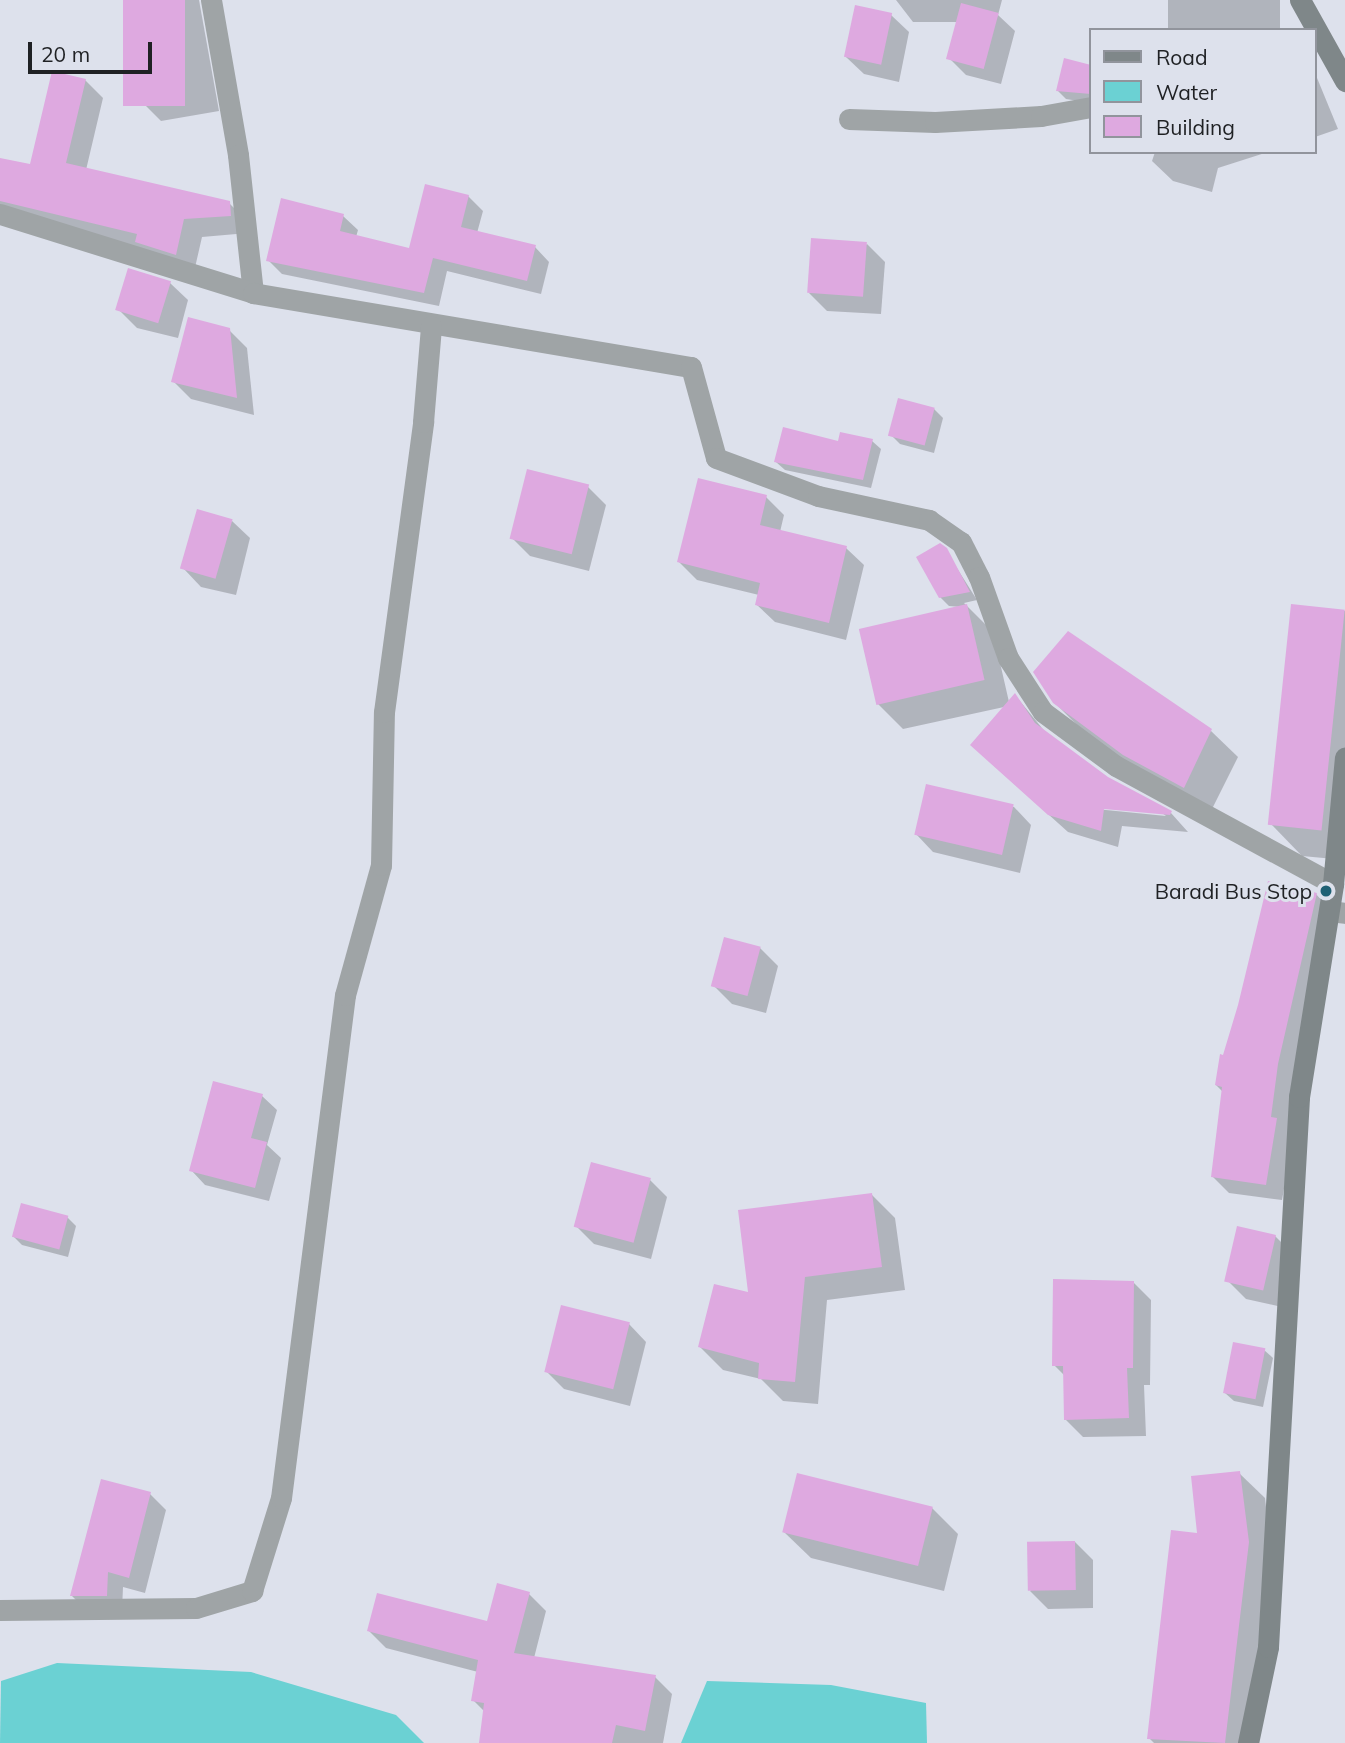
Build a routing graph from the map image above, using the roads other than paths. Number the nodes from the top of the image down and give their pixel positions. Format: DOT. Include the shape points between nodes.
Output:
graph roads {
  1 [pos="211,0"];
  2 [pos="1300,0"];
  3 [pos="1312,28"];
  4 [pos="1319,44"];
  5 [pos="1345,81"];
  6 [pos="1090,107"];
  7 [pos="849,119"];
  8 [pos="0,214"];
  9 [pos="253,293"];
  10 [pos="430,326"];
  11 [pos="1345,758"];
  12 [pos="1333,884"];
  13 [pos="1337,912"];
  14 [pos="0,1610"];
  15 [pos="1248,1743"];
  1 -- 9 [label="street" via="238,155"];
  2 -- 3 [label="main road"];
  4 -- 5 [label="main road"];
  6 -- 7 [label="street" via="1041,116 935,122"];
  8 -- 9 [label="street"];
  9 -- 10 [label="street"];
  10 -- 12 [label="street" via="691,367 716,458 818,496 929,520 961,542 979,577 1008,658 1043,712 1116,766"];
  10 -- 14 [label="street" via="423,422 384,712 381,865 345,995 281,1498 252,1591 196,1608"];
  11 -- 12 [label="main road"];
  12 -- 13 [label="main road"];
  13 -- 15 [label="main road" via="1299,1097 1268,1647"];
}
